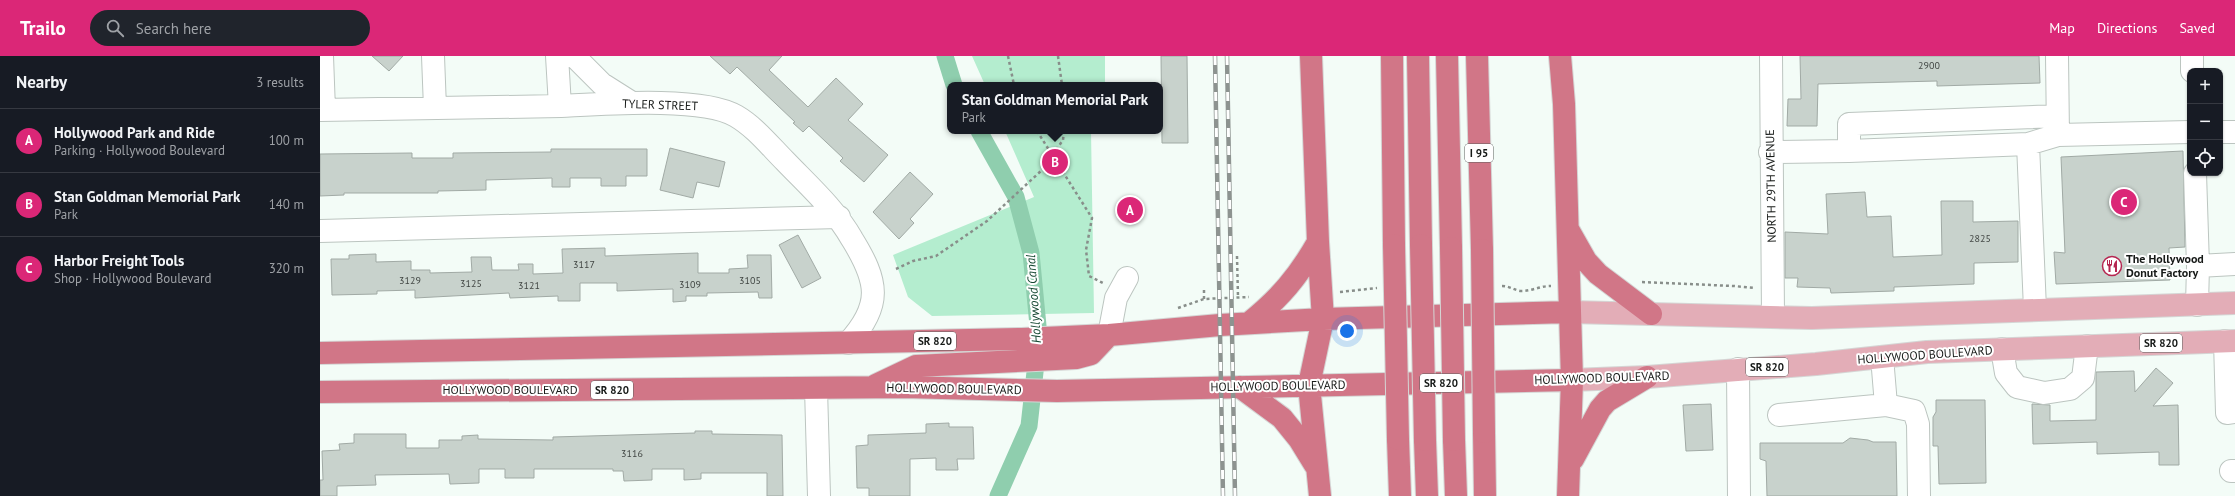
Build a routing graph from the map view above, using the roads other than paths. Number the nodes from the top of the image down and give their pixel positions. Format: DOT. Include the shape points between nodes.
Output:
graph roads {
  1 [pos="322,56"];
  2 [pos="433,56"];
  3 [pos="557,56"];
  4 [pos="574,56"];
  5 [pos="1311,56"];
  6 [pos="1392,56"];
  7 [pos="1418,56"];
  8 [pos="1446,56"];
  9 [pos="1477,56"];
  10 [pos="1560,56"];
  11 [pos="1770,56"];
  12 [pos="2056,56"];
  13 [pos="2192,56"];
  14 [pos="2192,68"];
  15 [pos="632,103"];
  16 [pos="560,106"];
  17 [pos="435,108"];
  18 [pos="322,110"];
  19 [pos="2057,125"];
  20 [pos="2187,132"];
  21 [pos="2223,132"];
  22 [pos="2235,132"];
  23 [pos="2028,144"];
  24 [pos="1850,151"];
  25 [pos="1770,152"];
  26 [pos="2195,176"];
  27 [pos="839,218"];
  28 [pos="1568,227"];
  29 [pos="320,231"];
  30 [pos="1318,242"];
  31 [pos="2235,264"];
  32 [pos="2198,266"];
  33 [pos="1124,282"];
  34 [pos="2235,303"];
  35 [pos="2197,305"];
  36 [pos="2035,309"];
  37 [pos="1570,312"];
  38 [pos="1651,314"];
  39 [pos="1773,316"];
  40 [pos="1323,319"];
  41 [pos="1249,323"];
  42 [pos="1109,335"];
  43 [pos="2230,341"];
  44 [pos="848,344"];
  45 [pos="2087,346"];
  46 [pos="2002,349"];
  47 [pos="320,353"];
  48 [pos="350,353"];
  49 [pos="1882,357"];
  50 [pos="320,366"];
  51 [pos="1738,369"];
  52 [pos="1647,377"];
  53 [pos="1572,380"];
  54 [pos="2231,381"];
  55 [pos="1309,385"];
  56 [pos="1240,386"];
  57 [pos="816,388"];
  58 [pos="870,388"];
  59 [pos="320,392"];
  60 [pos="1894,407"];
  61 [pos="2235,412"];
  62 [pos="1779,415"];
  63 [pos="1569,467"];
  64 [pos="1318,469"];
  65 [pos="819,496"];
  66 [pos="1320,496"];
  67 [pos="1400,496"];
  68 [pos="1427,496"];
  69 [pos="1456,496"];
  70 [pos="1485,496"];
  71 [pos="1568,496"];
  72 [pos="1739,496"];
  73 [pos="1906,496"];
  74 [pos="1919,496"];
  1 -- 18 [label="street"];
  2 -- 17 [label="street"];
  3 -- 16 [label="street"];
  4 -- 15 [label="street" via="602,84"];
  5 -- 30 [label="highway"];
  6 -- 67 [label="highway, bridge"];
  7 -- 68 [label="highway, bridge"];
  8 -- 69 [label="highway, bridge"];
  9 -- 70 [label="highway, I 95, bridge"];
  10 -- 28 [label="highway"];
  11 -- 25 [label="street, NORTH 29TH AVENUE"];
  12 -- 19 [label="street"];
  13 -- 14 [label="street"];
  15 -- 16 [label="street, TYLER STREET"];
  15 -- 27 [label="street, TYLER STREET" via="703,106 735,115 760,136"];
  16 -- 17 [label="street, TYLER STREET"];
  17 -- 18 [label="street, TYLER STREET"];
  19 -- 20 [label="street"];
  19 -- 23 [label="street"];
  19 -- 24 [label="street" via="1849,124"];
  21 -- 22 [label="street"];
  23 -- 24 [label="street"];
  23 -- 36 [label="street"];
  24 -- 25 [label="street"];
  25 -- 39 [label="street, NORTH 29TH AVENUE"];
  26 -- 32 [label="street"];
  27 -- 29 [label="street"];
  27 -- 44 [label="street, TYLER STREET" via="859,250 870,278 872,302 867,319"];
  28 -- 37 [label="highway"];
  28 -- 38 [label="highway" via="1586,261 1594,270"];
  30 -- 40 [label="highway"];
  30 -- 41 [label="highway" via="1307,262 1276,302"];
  31 -- 32 [label="street"];
  32 -- 35 [label="street"];
  33 -- 42 [label="street" via="1116,298"];
  34 -- 35 [label="main road, SR 820"];
  35 -- 36 [label="main road, SR 820"];
  36 -- 39 [label="main road, SR 820" via="1812,318"];
  37 -- 38 [label="main road, SR 820"];
  37 -- 40 [label="highway, SR 820"];
  37 -- 53 [label="highway"];
  38 -- 39 [label="main road, SR 820"];
  40 -- 41 [label="highway, SR 820"];
  40 -- 55 [label="highway"];
  41 -- 42 [label="highway, SR 820"];
  42 -- 44 [label="highway, SR 820"];
  42 -- 58 [label="highway" via="1091,354 1076,358 916,366"];
  43 -- 45 [label="main road, HOLLYWOOD BOULEVARD / SR 820"];
  43 -- 54 [label="street"];
  44 -- 48 [label="highway, SR 820"];
  45 -- 46 [label="main road, HOLLYWOOD BOULEVARD / SR 820"];
  45 -- 46 [label="street" via="2083,378 2070,389 2044,393 2017,387 2006,372"];
  46 -- 49 [label="main road, HOLLYWOOD BOULEVARD / SR 820"];
  47 -- 48 [label="highway, SR 820"];
  48 -- 50 [label="highway"];
  49 -- 51 [label="main road, HOLLYWOOD BOULEVARD / SR 820"];
  49 -- 60 [label="street"];
  51 -- 52 [label="main road, HOLLYWOOD BOULEVARD / SR 820"];
  51 -- 72 [label="street"];
  52 -- 53 [label="main road, HOLLYWOOD BOULEVARD / SR 820"];
  52 -- 63 [label="highway" via="1607,401 1600,409"];
  53 -- 55 [label="highway, HOLLYWOOD BOULEVARD / SR 820"];
  53 -- 63 [label="highway"];
  54 -- 61 [label="street" via="2227,413"];
  55 -- 56 [label="highway, HOLLYWOOD BOULEVARD / SR 820"];
  55 -- 64 [label="highway"];
  56 -- 58 [label="highway, HOLLYWOOD BOULEVARD / SR 820" via="1057,392"];
  56 -- 64 [label="highway" via="1282,418"];
  57 -- 58 [label="highway, HOLLYWOOD BOULEVARD / SR 820"];
  57 -- 59 [label="highway, HOLLYWOOD BOULEVARD / SR 820"];
  57 -- 65 [label="street"];
  60 -- 62 [label="street"];
  60 -- 73 [label="street" via="1904,416"];
  60 -- 74 [label="street" via="1914,411 1918,424"];
  63 -- 71 [label="highway"];
  64 -- 66 [label="highway"];
}
